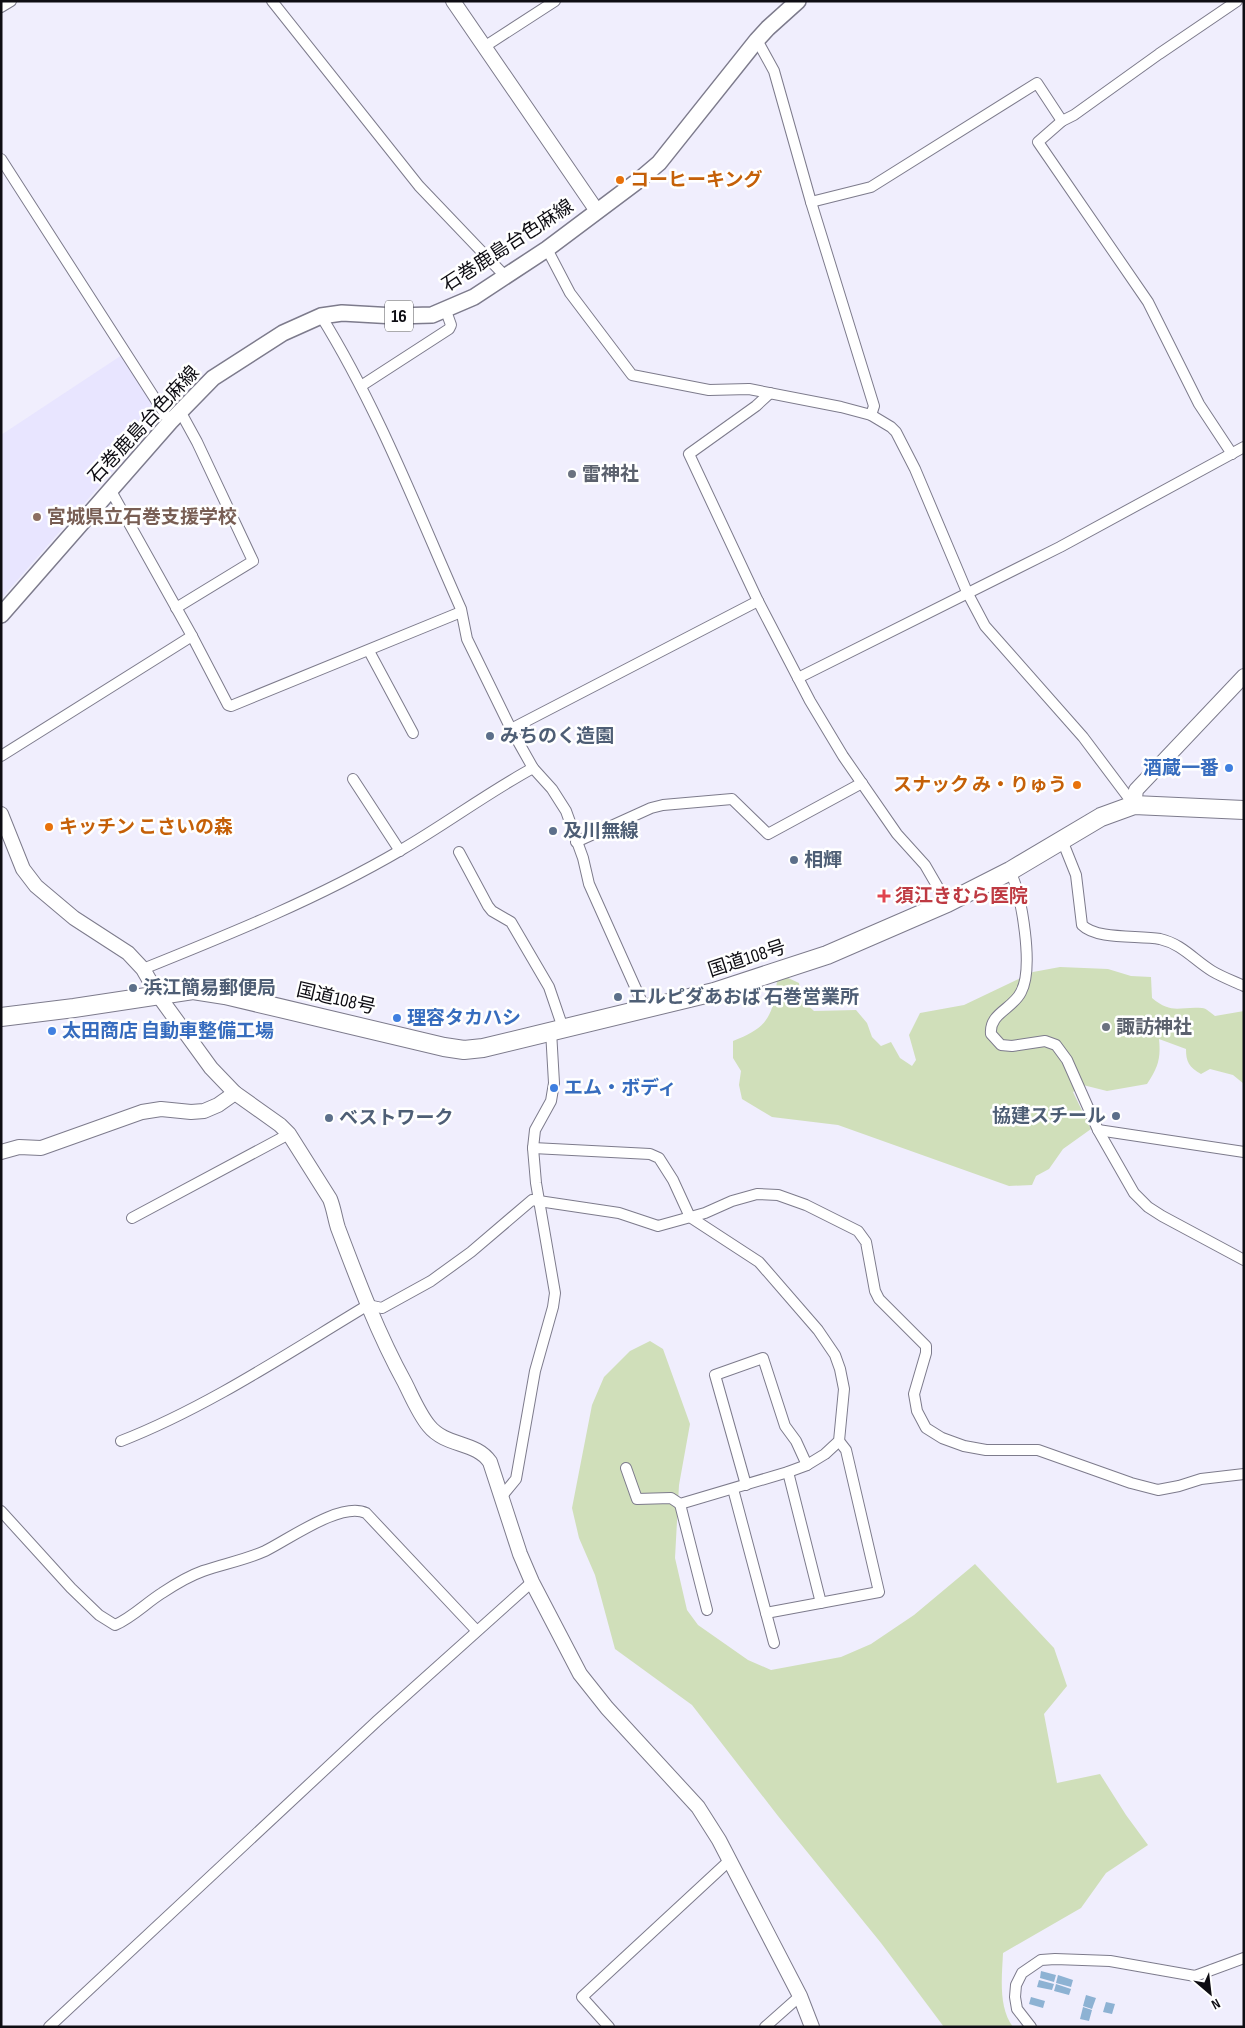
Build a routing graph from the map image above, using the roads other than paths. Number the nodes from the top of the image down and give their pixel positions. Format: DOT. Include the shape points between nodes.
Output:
graph roads {
  1 [pos="11,1"];
  2 [pos="272,1"];
  3 [pos="453,1"];
  4 [pos="555,1"];
  5 [pos="1237,1"];
  6 [pos="794,3"];
  7 [pos="1,7"];
  8 [pos="758,40"];
  9 [pos="484,47"];
  10 [pos="1062,122"];
  11 [pos="1,160"];
  12 [pos="811,202"];
  13 [pos="597,212"];
  14 [pos="547,249"];
  15 [pos="505,276"];
  16 [pos="446,311"];
  17 [pos="321,316"];
  18 [pos="361,386"];
  19 [pos="770,393"];
  20 [pos="871,415"];
  21 [pos="175,416"];
  22 [pos="1244,446"];
  23 [pos="1232,454"];
  24 [pos="111,490"];
  25 [pos="967,592"];
  26 [pos="758,601"];
  27 [pos="176,608"];
  28 [pos="461,612"];
  29 [pos="1,614"];
  30 [pos="192,636"];
  31 [pos="369,651"];
  32 [pos="1244,676"];
  33 [pos="798,678"];
  34 [pos="510,729"];
  35 [pos="413,733"];
  36 [pos="1,756"];
  37 [pos="533,768"];
  38 [pos="353,779"];
  39 [pos="862,783"];
  40 [pos="1134,805"];
  41 [pos="1244,810"];
  42 [pos="1,814"];
  43 [pos="1062,840"];
  44 [pos="576,842"];
  45 [pos="400,851"];
  46 [pos="459,852"];
  47 [pos="1010,871"];
  48 [pos="947,903"];
  49 [pos="143,969"];
  50 [pos="1244,986"];
  51 [pos="158,995"];
  52 [pos="645,1009"];
  53 [pos="1,1016"];
  54 [pos="557,1030"];
  55 [pos="235,1093"];
  56 [pos="1098,1130"];
  57 [pos="289,1134"];
  58 [pos="533,1148"];
  59 [pos="1,1152"];
  60 [pos="1244,1152"];
  61 [pos="540,1200"];
  62 [pos="690,1217"];
  63 [pos="132,1218"];
  64 [pos="1244,1260"];
  65 [pos="368,1305"];
  66 [pos="121,1441"];
  67 [pos="839,1441"];
  68 [pos="807,1465"];
  69 [pos="626,1468"];
  70 [pos="788,1472"];
  71 [pos="1244,1474"];
  72 [pos="746,1485"];
  73 [pos="733,1489"];
  74 [pos="502,1496"];
  75 [pos="680,1504"];
  76 [pos="1,1511"];
  77 [pos="532,1582"];
  78 [pos="821,1603"];
  79 [pos="707,1610"];
  80 [pos="766,1613"];
  81 [pos="476,1630"];
  82 [pos="774,1643"];
  83 [pos="730,1860"];
  84 [pos="1244,1958"];
  85 [pos="800,1996"];
  86 [pos="49,2027"];
  87 [pos="609,2027"];
  88 [pos="765,2027"];
  89 [pos="812,2027"];
  90 [pos="1031,2027"];
  1 -- 7 [label="street"];
  2 -- 15 [label="street" via="419,186"];
  3 -- 9 [label="street"];
  4 -- 9 [label="street"];
  5 -- 10 [label="street"];
  6 -- 8 [label="main road, 石巻鹿島台色麻線 / 16"];
  8 -- 12 [label="street" via="774,71"];
  8 -- 13 [label="main road, 石巻鹿島台色麻線 / 16" via="659,163"];
  9 -- 13 [label="street"];
  10 -- 12 [label="street" via="1037,83 871,187"];
  10 -- 23 [label="street" via="1038,142 1148,302 1199,404"];
  11 -- 21 [label="street"];
  12 -- 20 [label="street" via="874,406"];
  13 -- 14 [label="main road, 石巻鹿島台色麻線 / 16"];
  14 -- 15 [label="main road, 石巻鹿島台色麻線 / 16"];
  14 -- 19 [label="street" via="570,293 632,375 709,390 748,389"];
  15 -- 16 [label="main road, 石巻鹿島台色麻線 / 16"];
  16 -- 17 [label="main road, 石巻鹿島台色麻線 / 16" via="417,316 352,313"];
  16 -- 18 [label="street" via="449,329"];
  17 -- 18 [label="street"];
  17 -- 21 [label="main road, 石巻鹿島台色麻線 / 16" via="283,333 213,378"];
  18 -- 28 [label="street"];
  19 -- 20 [label="street"];
  19 -- 26 [label="street" via="689,454"];
  20 -- 25 [label="street" via="896,432"];
  21 -- 24 [label="main road, 石巻鹿島台色麻線 / 16"];
  21 -- 27 [label="street" via="205,459 254,561"];
  22 -- 23 [label="street"];
  23 -- 25 [label="street" via="1060,547"];
  24 -- 27 [label="street"];
  24 -- 29 [label="main road, 石巻鹿島台色麻線 / 16"];
  25 -- 33 [label="street"];
  25 -- 40 [label="street" via="985,626 1082,737"];
  26 -- 33 [label="street"];
  26 -- 34 [label="street"];
  27 -- 30 [label="street"];
  28 -- 31 [label="street"];
  28 -- 34 [label="street" via="467,638"];
  30 -- 31 [label="street" via="231,706"];
  30 -- 36 [label="street"];
  31 -- 35 [label="street"];
  32 -- 40 [label="street" via="1136,790"];
  33 -- 39 [label="street"];
  34 -- 37 [label="street"];
  37 -- 44 [label="street" via="566,811"];
  37 -- 45 [label="street"];
  38 -- 45 [label="street"];
  39 -- 44 [label="street" via="768,834 732,799 657,806"];
  39 -- 48 [label="street" via="897,834 925,865"];
  40 -- 41 [label="highway, 国道108号"];
  40 -- 43 [label="highway, 国道108号" via="1101,817"];
  42 -- 49 [label="street" via="23,869 36,886 74,918 128,953"];
  43 -- 47 [label="highway, 国道108号"];
  43 -- 50 [label="street" via="1076,876 1082,925 1087,930 1162,940 1178,946 1212,971"];
  44 -- 52 [label="street" via="589,884"];
  45 -- 49 [label="street" via="283,912"];
  46 -- 54 [label="street" via="488,906 510,922 549,987"];
  47 -- 48 [label="highway, 国道108号"];
  47 -- 56 [label="street" via="1022,910 1026,979 1014,1003 991,1024 991,1034 1001,1045 1045,1040 1056,1046 1067,1060"];
  48 -- 52 [label="highway, 国道108号" via="827,956 714,992"];
  49 -- 51 [label="street"];
  51 -- 53 [label="highway, 国道108号"];
  51 -- 54 [label="highway, 国道108号" via="193,990 210,992 464,1050"];
  51 -- 55 [label="street" via="211,1068"];
  52 -- 54 [label="highway, 国道108号"];
  54 -- 58 [label="street" via="551,1101 535,1130"];
  55 -- 57 [label="street"];
  55 -- 59 [label="street" via="204,1111 161,1109 142,1112 41,1148 19,1147"];
  56 -- 60 [label="street"];
  56 -- 64 [label="street" via="1134,1193 1148,1207"];
  57 -- 63 [label="street"];
  57 -- 65 [label="street" via="330,1199 337,1226"];
  58 -- 61 [label="street"];
  58 -- 62 [label="street" via="650,1154 659,1158 673,1180"];
  61 -- 62 [label="street" via="619,1213 658,1226"];
  61 -- 65 [label="street" via="532,1200 471,1252 431,1280 382,1308"];
  61 -- 74 [label="street" via="555,1293 535,1370 516,1479"];
  62 -- 67 [label="street" via="759,1262 818,1330 835,1356 844,1389"];
  62 -- 71 [label="street" via="756,1194 778,1195 858,1231 866,1242 879,1299 926,1346 914,1394 917,1411 926,1428 942,1438 986,1450 1038,1450 1158,1490 1202,1479"];
  65 -- 66 [label="street" via="242,1381"];
  65 -- 74 [label="street" via="391,1358 429,1426 450,1442 485,1454"];
  67 -- 68 [label="street"];
  67 -- 78 [label="street" via="846,1450 879,1592"];
  68 -- 70 [label="street"];
  68 -- 72 [label="street" via="796,1440 785,1426 763,1358 715,1375"];
  69 -- 75 [label="street" via="637,1499 671,1498"];
  70 -- 72 [label="street"];
  70 -- 78 [label="street"];
  72 -- 73 [label="street"];
  73 -- 75 [label="street"];
  73 -- 80 [label="street"];
  74 -- 77 [label="street" via="510,1528"];
  75 -- 79 [label="street"];
  76 -- 81 [label="street" via="71,1588 99,1615 115,1625 162,1593 201,1572 263,1551 306,1526 359,1510 366,1513"];
  77 -- 81 [label="street"];
  77 -- 83 [label="street" via="589,1689 698,1807"];
  78 -- 80 [label="street"];
  80 -- 82 [label="street"];
  81 -- 86 [label="street"];
  83 -- 85 [label="street"];
  83 -- 87 [label="street" via="582,1997"];
  84 -- 90 [label="street" via="1195,1976 1110,1961 1041,1960 1022,1973 1014,1997"];
  85 -- 88 [label="street"];
  85 -- 89 [label="street"];
}
